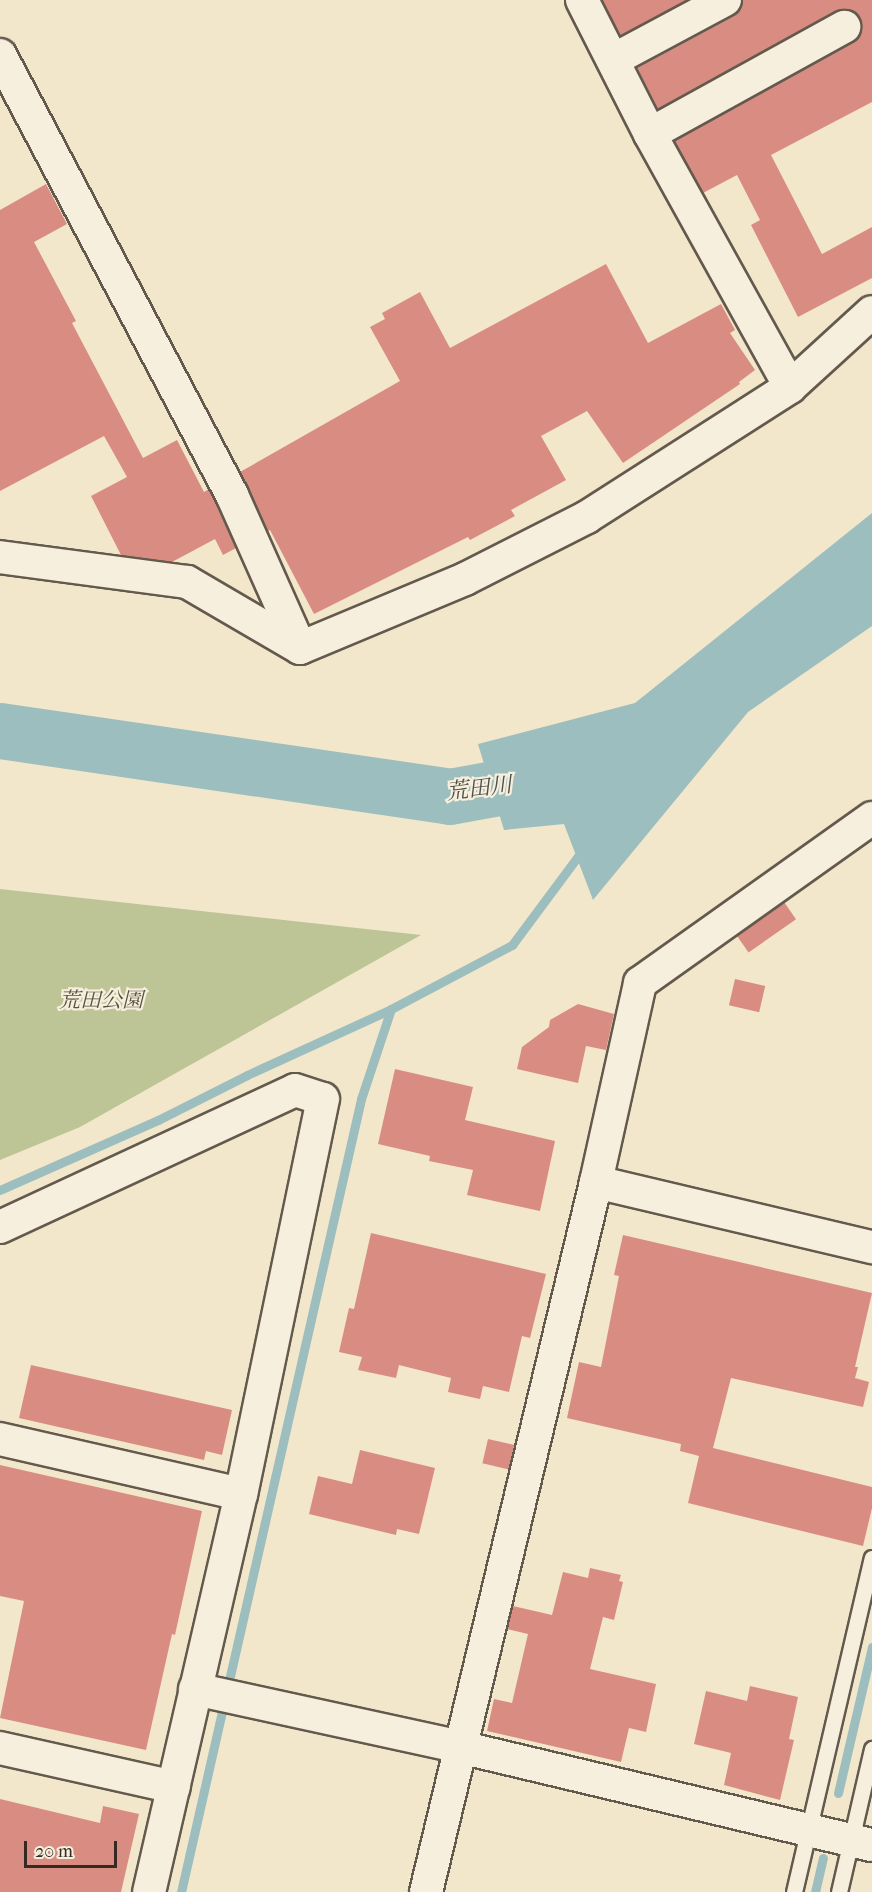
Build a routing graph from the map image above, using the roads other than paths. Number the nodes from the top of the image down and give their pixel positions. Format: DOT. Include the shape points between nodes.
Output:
graph roads {
  1 [pos="582,0"];
  2 [pos="725,0"];
  3 [pos="844,27"];
  4 [pos="0,56"];
  5 [pos="613,60"];
  6 [pos="650,134"];
  7 [pos="872,312"];
  8 [pos="790,387"];
  9 [pos="0,557"];
  10 [pos="300,648"];
  11 [pos="872,818"];
  12 [pos="596,1182"];
  13 [pos="0,1227"];
  14 [pos="872,1247"];
  15 [pos="0,1439"];
  16 [pos="242,1494"];
  17 [pos="872,1558"];
  18 [pos="201,1690"];
  19 [pos="0,1748"];
  20 [pos="460,1748"];
  21 [pos="872,1749"];
  22 [pos="174,1787"];
  23 [pos="808,1830"];
  24 [pos="862,1843"];
  25 [pos="150,1892"];
  26 [pos="426,1892"];
  27 [pos="794,1892"];
  28 [pos="839,1892"];
  1 -- 5 [label="street"];
  2 -- 5 [label="street"];
  3 -- 6 [label="street"];
  4 -- 10 [label="street" via="232,495"];
  5 -- 6 [label="street"];
  6 -- 8 [label="street"];
  7 -- 8 [label="street"];
  8 -- 10 [label="street" via="587,517 465,579"];
  9 -- 10 [label="street" via="187,582"];
  11 -- 12 [label="street" via="640,982"];
  12 -- 14 [label="street"];
  12 -- 20 [label="street"];
  13 -- 16 [label="street" via="295,1090 323,1099"];
  15 -- 16 [label="street"];
  16 -- 18 [label="street"];
  17 -- 23 [label="lane"];
  18 -- 20 [label="street"];
  18 -- 22 [label="street"];
  19 -- 22 [label="street"];
  20 -- 23 [label="street"];
  20 -- 26 [label="street"];
  21 -- 24 [label="lane"];
  22 -- 25 [label="street"];
  23 -- 24 [label="street"];
  23 -- 27 [label="lane"];
  24 -- 28 [label="lane"];
}
